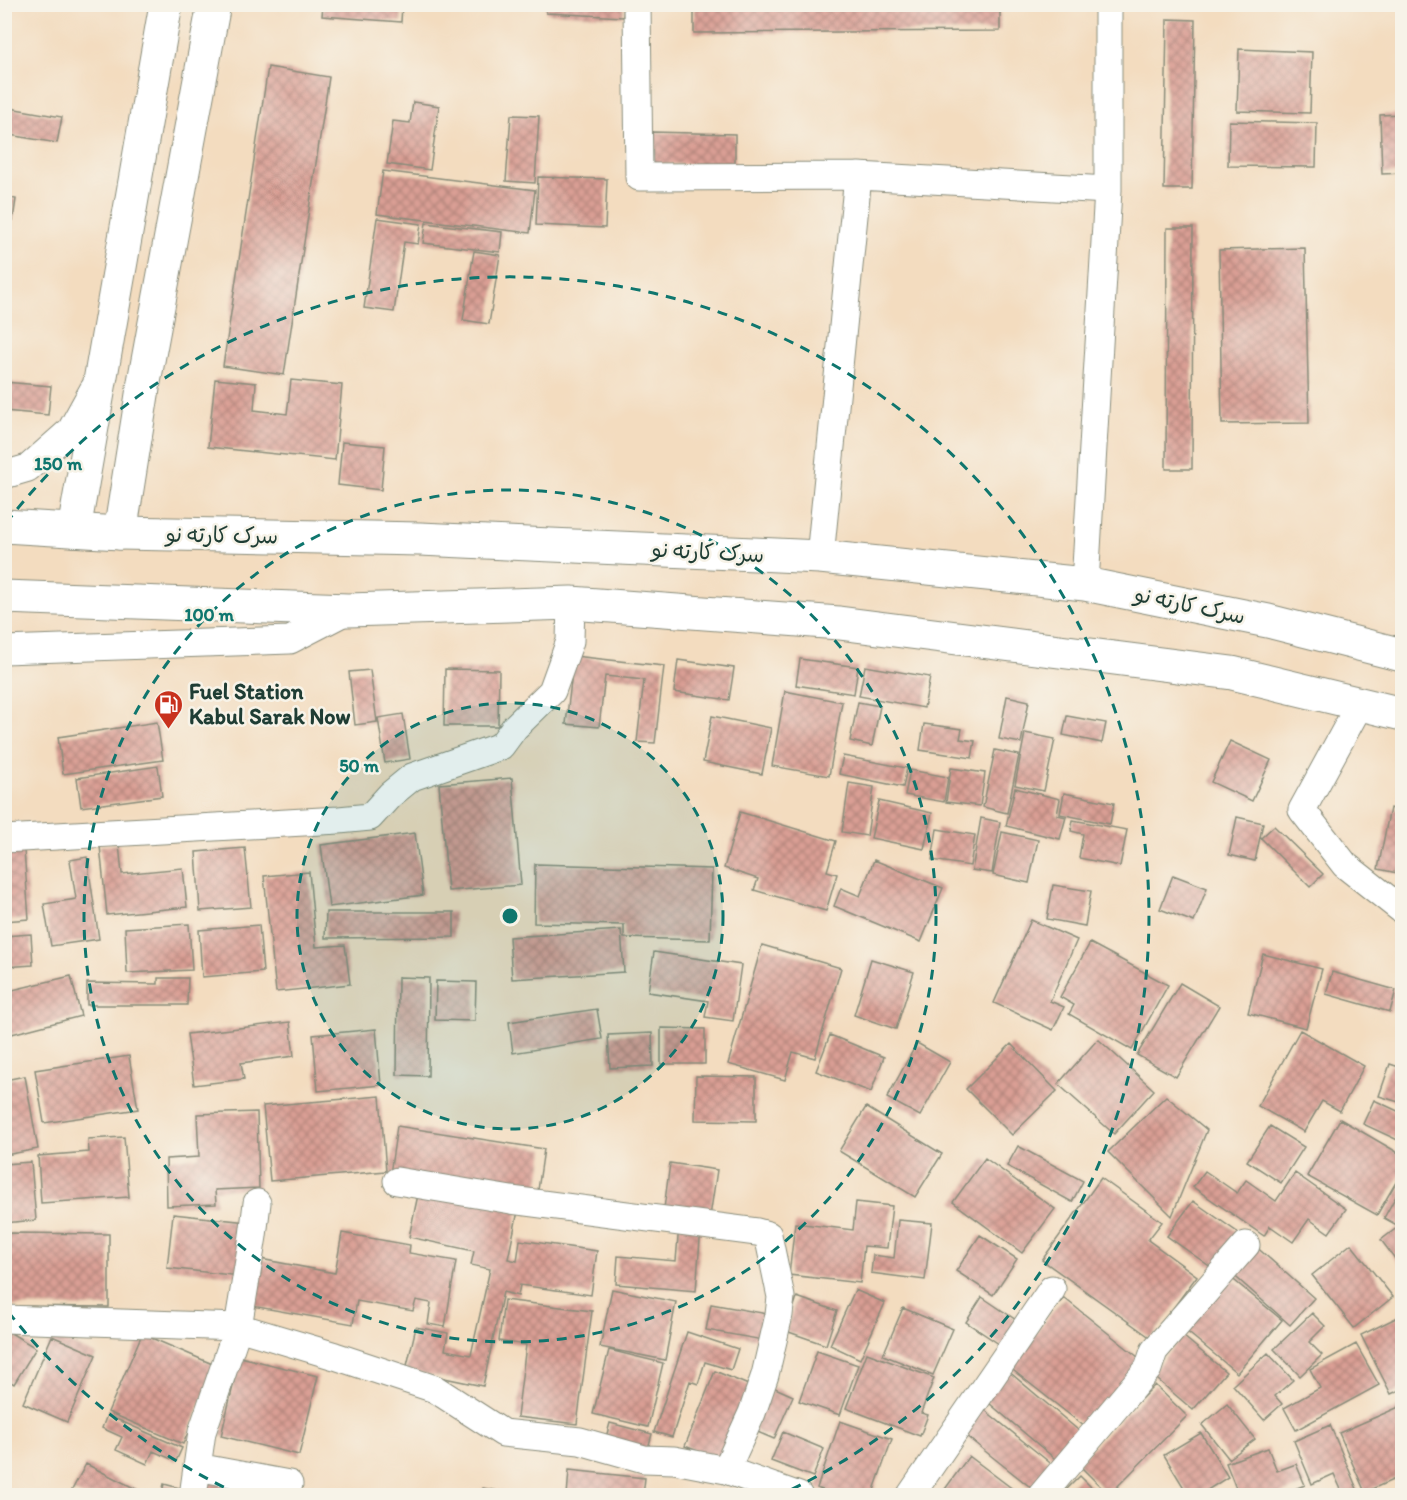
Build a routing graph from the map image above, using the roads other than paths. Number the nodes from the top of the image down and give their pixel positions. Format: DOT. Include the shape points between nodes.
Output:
graph roads {
  1 [pos="166,4"];
  2 [pos="214,4"];
  3 [pos="637,4"];
  4 [pos="1108,4"];
  5 [pos="858,176"];
  6 [pos="1108,190"];
  7 [pos="101,376"];
  8 [pos="144,382"];
  9 [pos="4,475"];
  10 [pos="4,526"];
  11 [pos="74,530"];
  12 [pos="120,533"];
  13 [pos="820,557"];
  14 [pos="1085,584"];
  15 [pos="4,597"];
  16 [pos="571,603"];
  17 [pos="348,610"];
  18 [pos="4,650"];
  19 [pos="1402,655"];
  20 [pos="1361,702"];
  21 [pos="1402,714"];
  22 [pos="4,839"];
  23 [pos="1402,910"];
  24 [pos="397,1181"];
  25 [pos="257,1203"];
  26 [pos="1246,1245"];
  27 [pos="1052,1289"];
  28 [pos="4,1319"];
  29 [pos="238,1327"];
  30 [pos="196,1467"];
  31 [pos="726,1470"];
  32 [pos="289,1484"];
  33 [pos="193,1496"];
  34 [pos="799,1496"];
  35 [pos="910,1496"];
  36 [pos="1041,1496"];
  1 -- 7 [label="main road"];
  2 -- 8 [label="main road"];
  3 -- 5 [label="street" via="639,177"];
  4 -- 6 [label="street"];
  5 -- 6 [label="street"];
  5 -- 13 [label="street"];
  6 -- 14 [label="street"];
  7 -- 8 [label="main road"];
  7 -- 9 [label="street" via="71,430 28,468"];
  7 -- 11 [label="main road"];
  8 -- 12 [label="main road"];
  10 -- 11 [label="main road, سرک کارته نو"];
  11 -- 12 [label="main road, سرک کارته نو"];
  12 -- 13 [label="main road, سرک کارته نو" via="420,538"];
  13 -- 14 [label="main road, سرک کارته نو"];
  14 -- 19 [label="main road, سرک کارته نو" via="1268,621"];
  15 -- 17 [label="main road"];
  16 -- 17 [label="main road"];
  16 -- 20 [label="main road" via="839,623 1232,674"];
  16 -- 22 [label="street" via="570,641 552,691 501,746 412,777 370,817"];
  17 -- 18 [label="street" via="290,640"];
  20 -- 21 [label="main road"];
  20 -- 23 [label="street" via="1302,810 1345,865"];
  24 -- 31 [label="street" via="768,1235 781,1297 779,1315 765,1375"];
  25 -- 29 [label="street"];
  26 -- 36 [label="street" via="1175,1325 1154,1352 1148,1369"];
  27 -- 35 [label="street"];
  28 -- 29 [label="street"];
  29 -- 30 [label="street" via="202,1432"];
  29 -- 31 [label="street" via="435,1389 503,1433 580,1441 644,1459"];
  30 -- 32 [label="street"];
  30 -- 33 [label="street"];
  31 -- 34 [label="street"];
}
